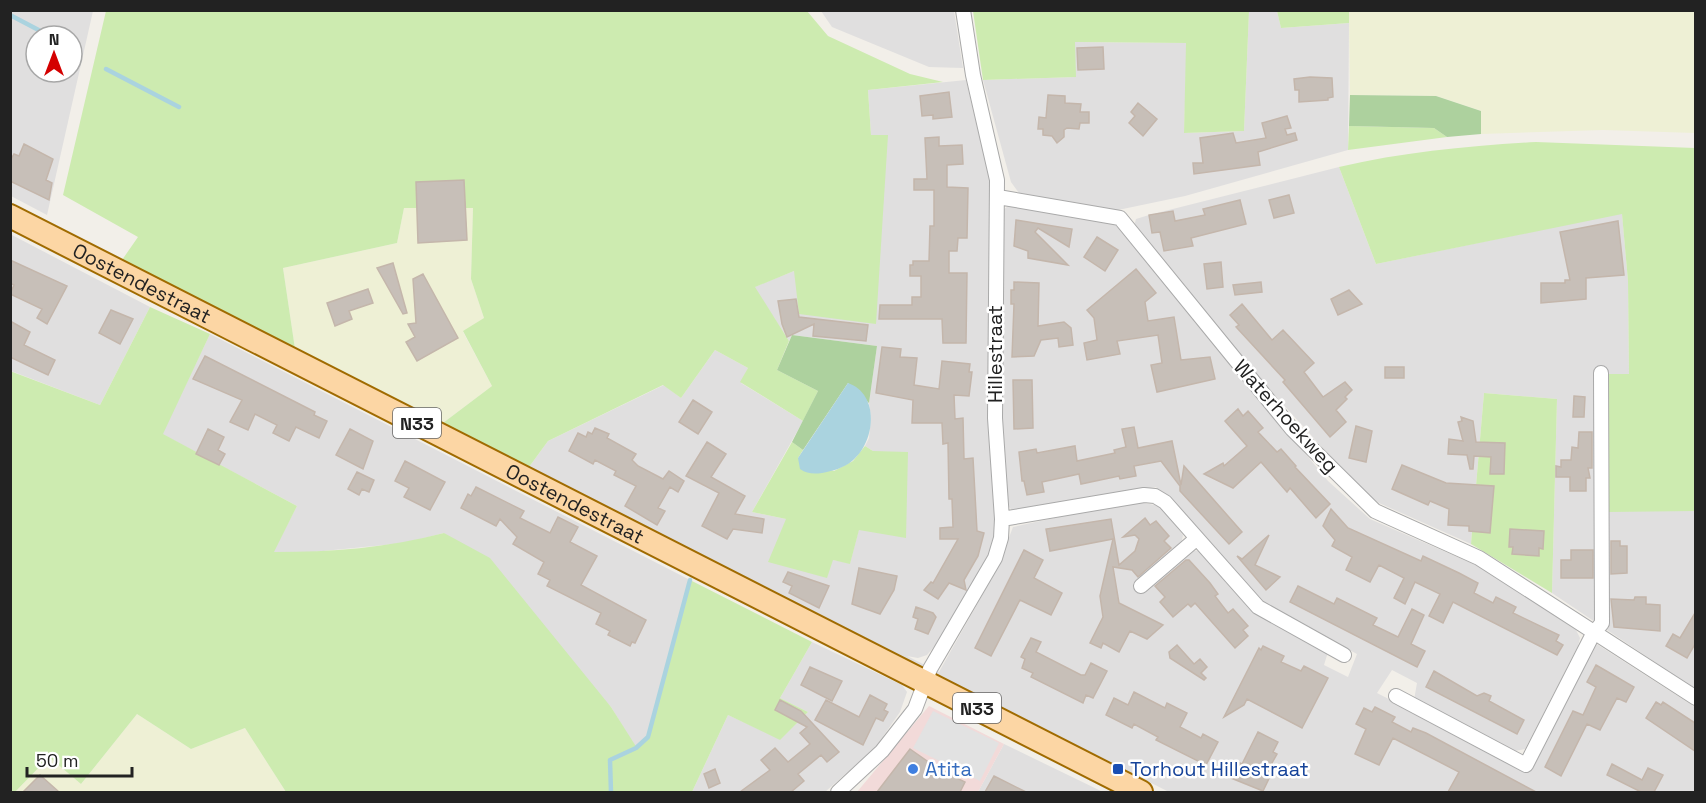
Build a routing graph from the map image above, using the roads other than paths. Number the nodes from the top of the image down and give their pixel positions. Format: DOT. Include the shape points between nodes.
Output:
graph roads {
  1 [pos="963,10"];
  2 [pos="998,198"];
  3 [pos="10,216"];
  4 [pos="1600,373"];
  5 [pos="1002,519"];
  6 [pos="1196,540"];
  7 [pos="1141,586"];
  8 [pos="1593,634"];
  9 [pos="1344,655"];
  10 [pos="923,681"];
  11 [pos="1396,696"];
  12 [pos="1695,698"];
  13 [pos="838,792"];
  14 [pos="1141,792"];
  1 -- 2 [label="street, Hillestraat"];
  2 -- 5 [label="street, Hillestraat" via="995,418"];
  2 -- 8 [label="street, Waterhoekweg" via="1120,218 1292,429 1375,512 1479,558"];
  3 -- 10 [label="main road, Oostendestraat / N33"];
  4 -- 8 [label="street" via="1602,623"];
  5 -- 6 [label="street" via="1155,496 1165,502"];
  5 -- 10 [label="street, Hillestraat" via="995,558"];
  6 -- 7 [label="street"];
  6 -- 9 [label="street" via="1258,607"];
  8 -- 11 [label="street" via="1526,765"];
  8 -- 12 [label="street, Waterhoekweg"];
  10 -- 13 [label="street, Hillestraat" via="915,709 882,750"];
  10 -- 14 [label="main road, Oostendestraat / N33"];
}
